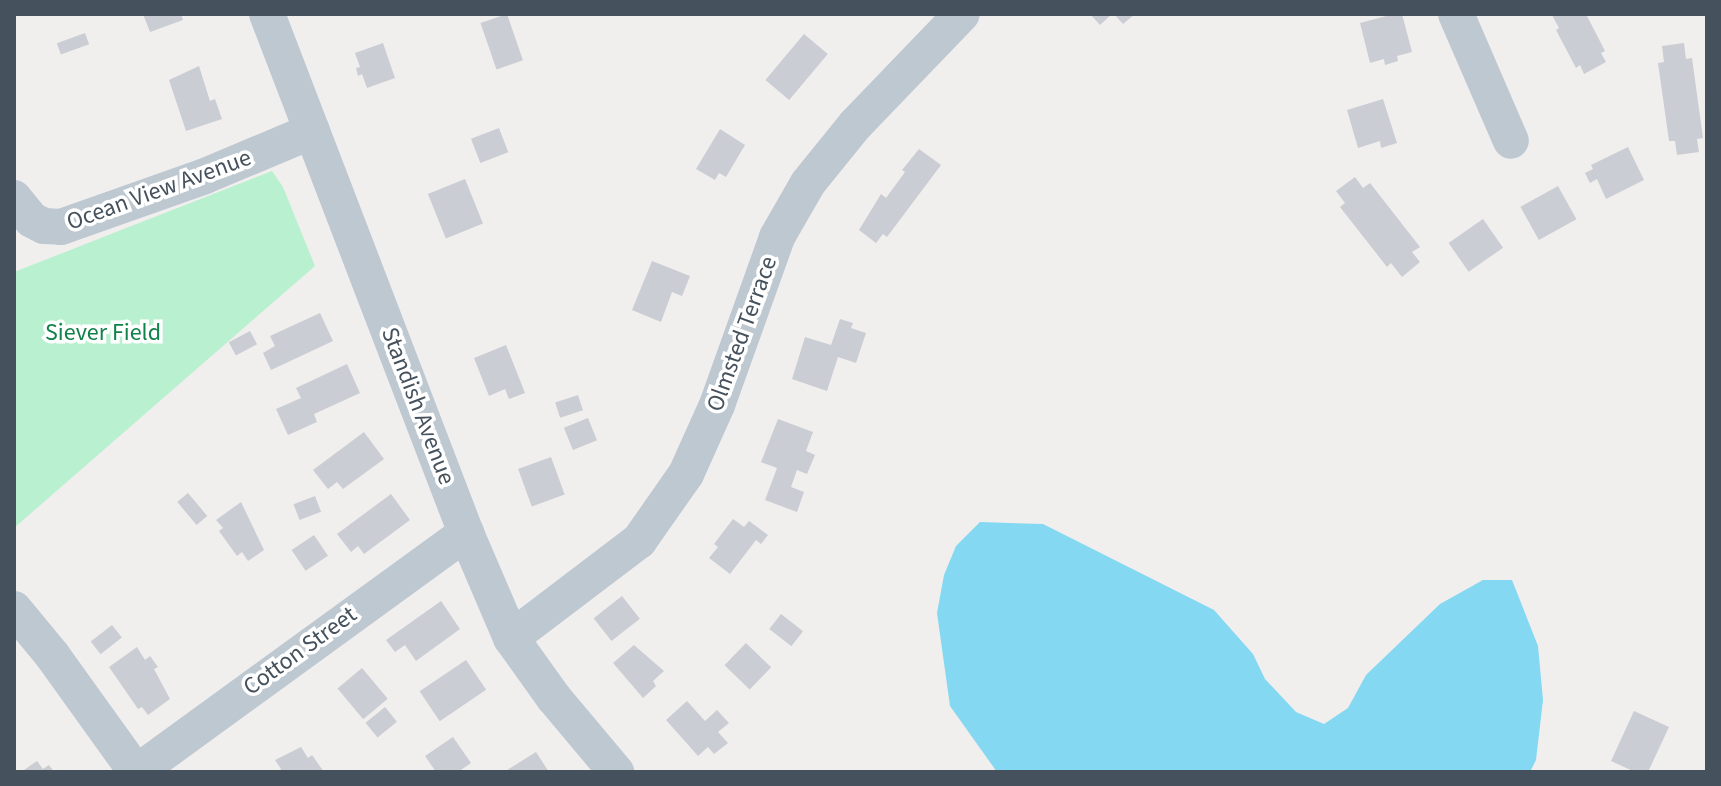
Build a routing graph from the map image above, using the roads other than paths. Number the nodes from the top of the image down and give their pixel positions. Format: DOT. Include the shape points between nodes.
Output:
graph roads {
  1 [pos="267,14"];
  2 [pos="962,14"];
  3 [pos="1456,14"];
  4 [pos="312,131"];
  5 [pos="1511,141"];
  6 [pos="14,198"];
  7 [pos="466,533"];
  8 [pos="14,609"];
  9 [pos="511,638"];
  10 [pos="136,772"];
  11 [pos="616,772"];
  1 -- 4 [label="street, Standish Avenue"];
  2 -- 9 [label="street, Olmsted Terrace" via="855,125 808,183 777,237 717,405 686,474 639,541"];
  3 -- 5 [label="street"];
  4 -- 6 [label="street, Ocean View Avenue" via="61,227 32,220"];
  4 -- 7 [label="street, Standish Avenue"];
  7 -- 9 [label="street, Standish Avenue"];
  7 -- 10 [label="street, Cotton Street"];
  8 -- 10 [label="street"];
  9 -- 11 [label="street, Standish Avenue"];
}
